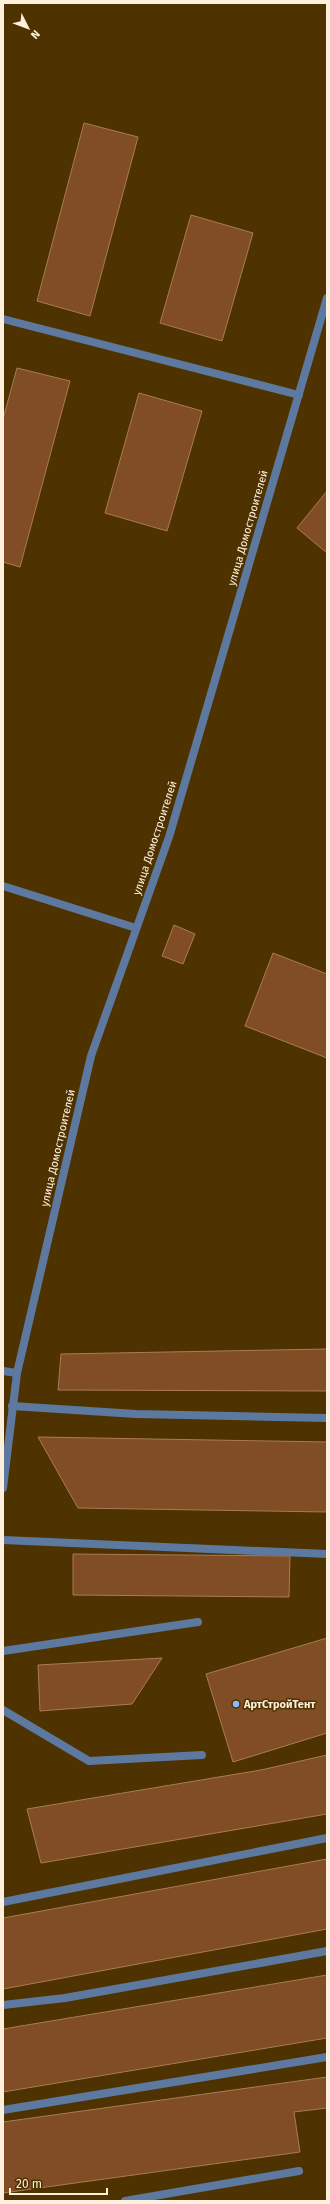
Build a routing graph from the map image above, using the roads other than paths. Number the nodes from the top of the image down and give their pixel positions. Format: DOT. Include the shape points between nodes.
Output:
graph roads {
  1 [pos="327,298"];
  2 [pos="3,319"];
  3 [pos="299,394"];
  4 [pos="3,886"];
  5 [pos="136,928"];
  6 [pos="3,1371"];
  7 [pos="17,1374"];
  8 [pos="12,1406"];
  9 [pos="327,1418"];
  10 [pos="3,1488"];
  11 [pos="3,1540"];
  12 [pos="327,1554"];
  13 [pos="198,1622"];
  14 [pos="3,1651"];
  15 [pos="3,1710"];
  16 [pos="202,1755"];
  17 [pos="327,1838"];
  18 [pos="3,1902"];
  19 [pos="327,1952"];
  20 [pos="3,2005"];
  21 [pos="327,2057"];
  22 [pos="3,2110"];
  23 [pos="299,2172"];
  24 [pos="125,2201"];
  1 -- 3 [label="street, улица Домостроителей"];
  2 -- 3 [label="street"];
  3 -- 5 [label="street, улица Домостроителей" via="169,837"];
  4 -- 5 [label="street"];
  5 -- 7 [label="street, улица Домостроителей" via="91,1056"];
  6 -- 7 [label="street"];
  7 -- 8 [label="street, улица Домостроителей"];
  8 -- 9 [label="street" via="136,1414"];
  8 -- 10 [label="street, улица Домостроителей"];
  11 -- 12 [label="street"];
  13 -- 14 [label="street"];
  15 -- 16 [label="street" via="89,1761"];
  17 -- 18 [label="street"];
  19 -- 20 [label="street" via="65,1998"];
  21 -- 22 [label="street"];
  23 -- 24 [label="street"];
}
